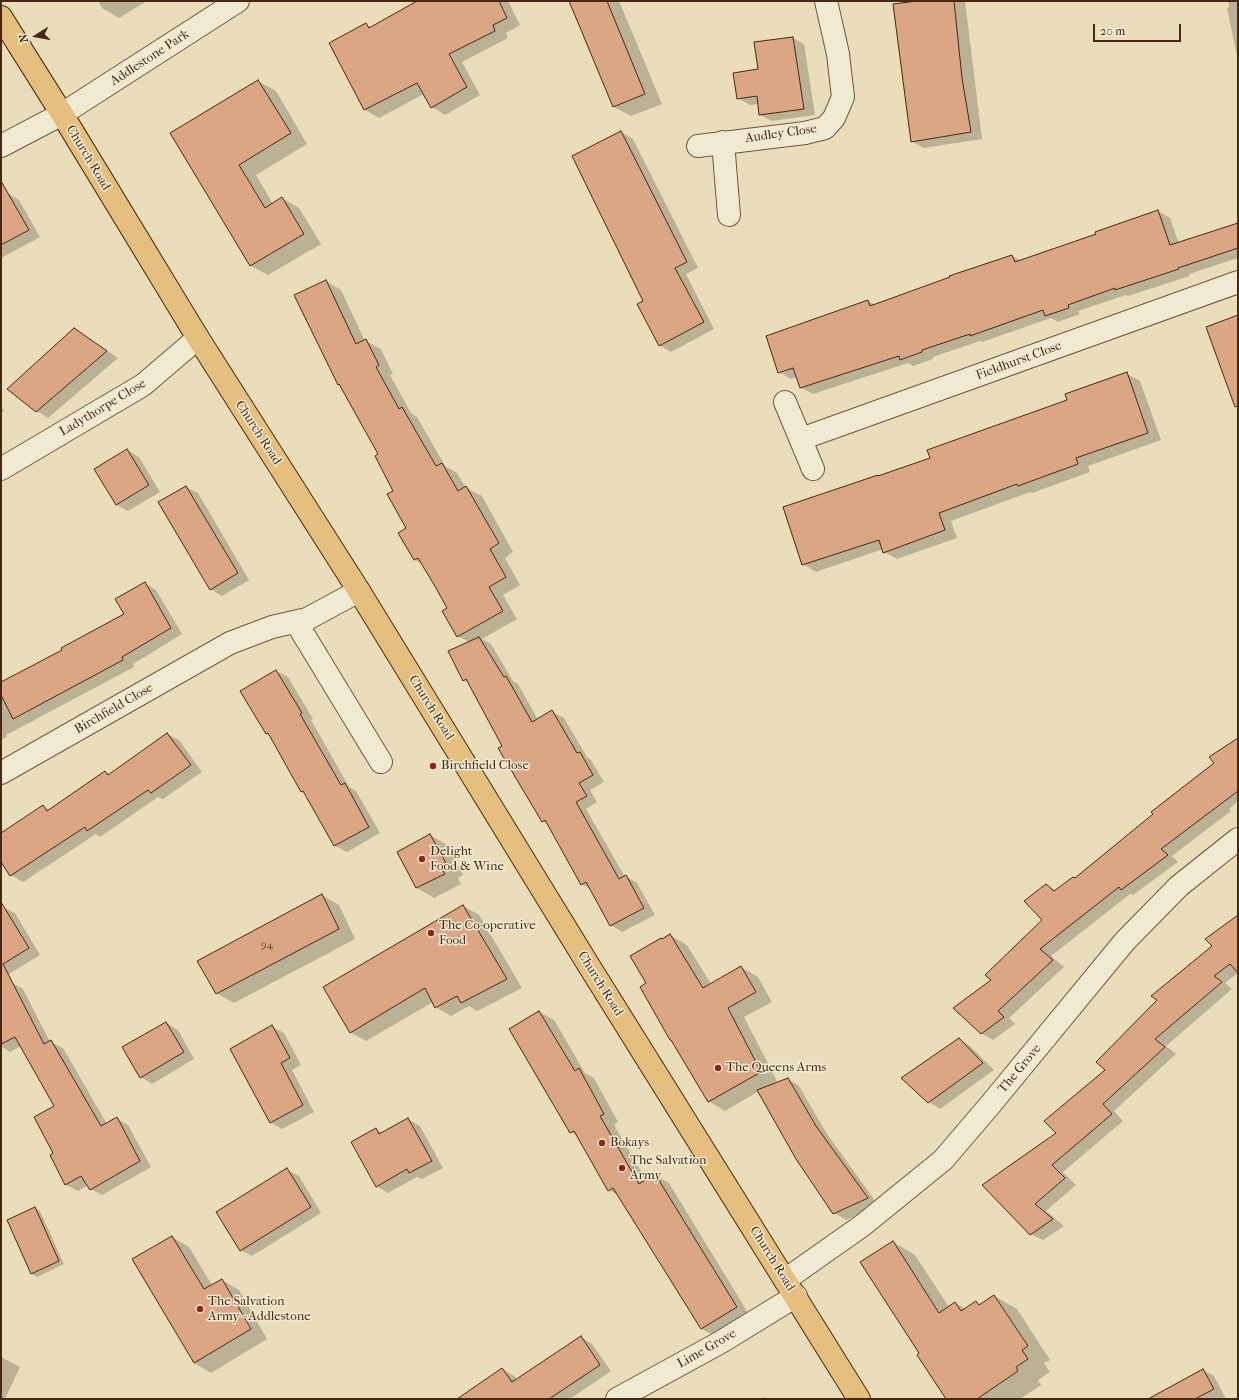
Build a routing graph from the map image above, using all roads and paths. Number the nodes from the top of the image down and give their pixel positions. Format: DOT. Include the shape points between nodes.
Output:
graph roads {
  1 [pos="238,1"];
  2 [pos="826,1"];
  3 [pos="1,17"];
  4 [pos="62,114"];
  5 [pos="722,142"];
  6 [pos="1,146"];
  7 [pos="698,146"];
  8 [pos="729,215"];
  9 [pos="1238,282"];
  10 [pos="198,338"];
  11 [pos="785,402"];
  12 [pos="801,439"];
  13 [pos="1,469"];
  14 [pos="812,469"];
  15 [pos="359,591"];
  16 [pos="296,622"];
  17 [pos="380,762"];
  18 [pos="1,773"];
  19 [pos="1238,839"];
  20 [pos="791,1288"];
  21 [pos="617,1399"];
  22 [pos="859,1399"];
  1 -- 4 [label="street, Addlestone Park"];
  2 -- 5 [label="street, Audley Close" via="838,54 843,97 834,118 825,128"];
  3 -- 4 [label="main road, Church Road"];
  4 -- 6 [label="street, Addlestone Park"];
  4 -- 10 [label="main road, Church Road"];
  5 -- 7 [label="street, Audley Close"];
  5 -- 8 [label="street"];
  9 -- 12 [label="street, Fieldhurst Close"];
  10 -- 13 [label="street, Ladythorpe Close" via="143,385"];
  10 -- 15 [label="main road, Church Road"];
  11 -- 12 [label="street"];
  12 -- 14 [label="street"];
  15 -- 16 [label="street, Birchfield Close" via="307,619"];
  15 -- 20 [label="main road, Church Road" via="577,947"];
  16 -- 17 [label="street"];
  16 -- 18 [label="street, Birchfield Close" via="272,627 230,643"];
  19 -- 20 [label="street, The Grove" via="1179,886 1125,941 943,1160"];
  20 -- 21 [label="street, Lime Grove" via="721,1342"];
  20 -- 22 [label="main road, Church Road"];
}
